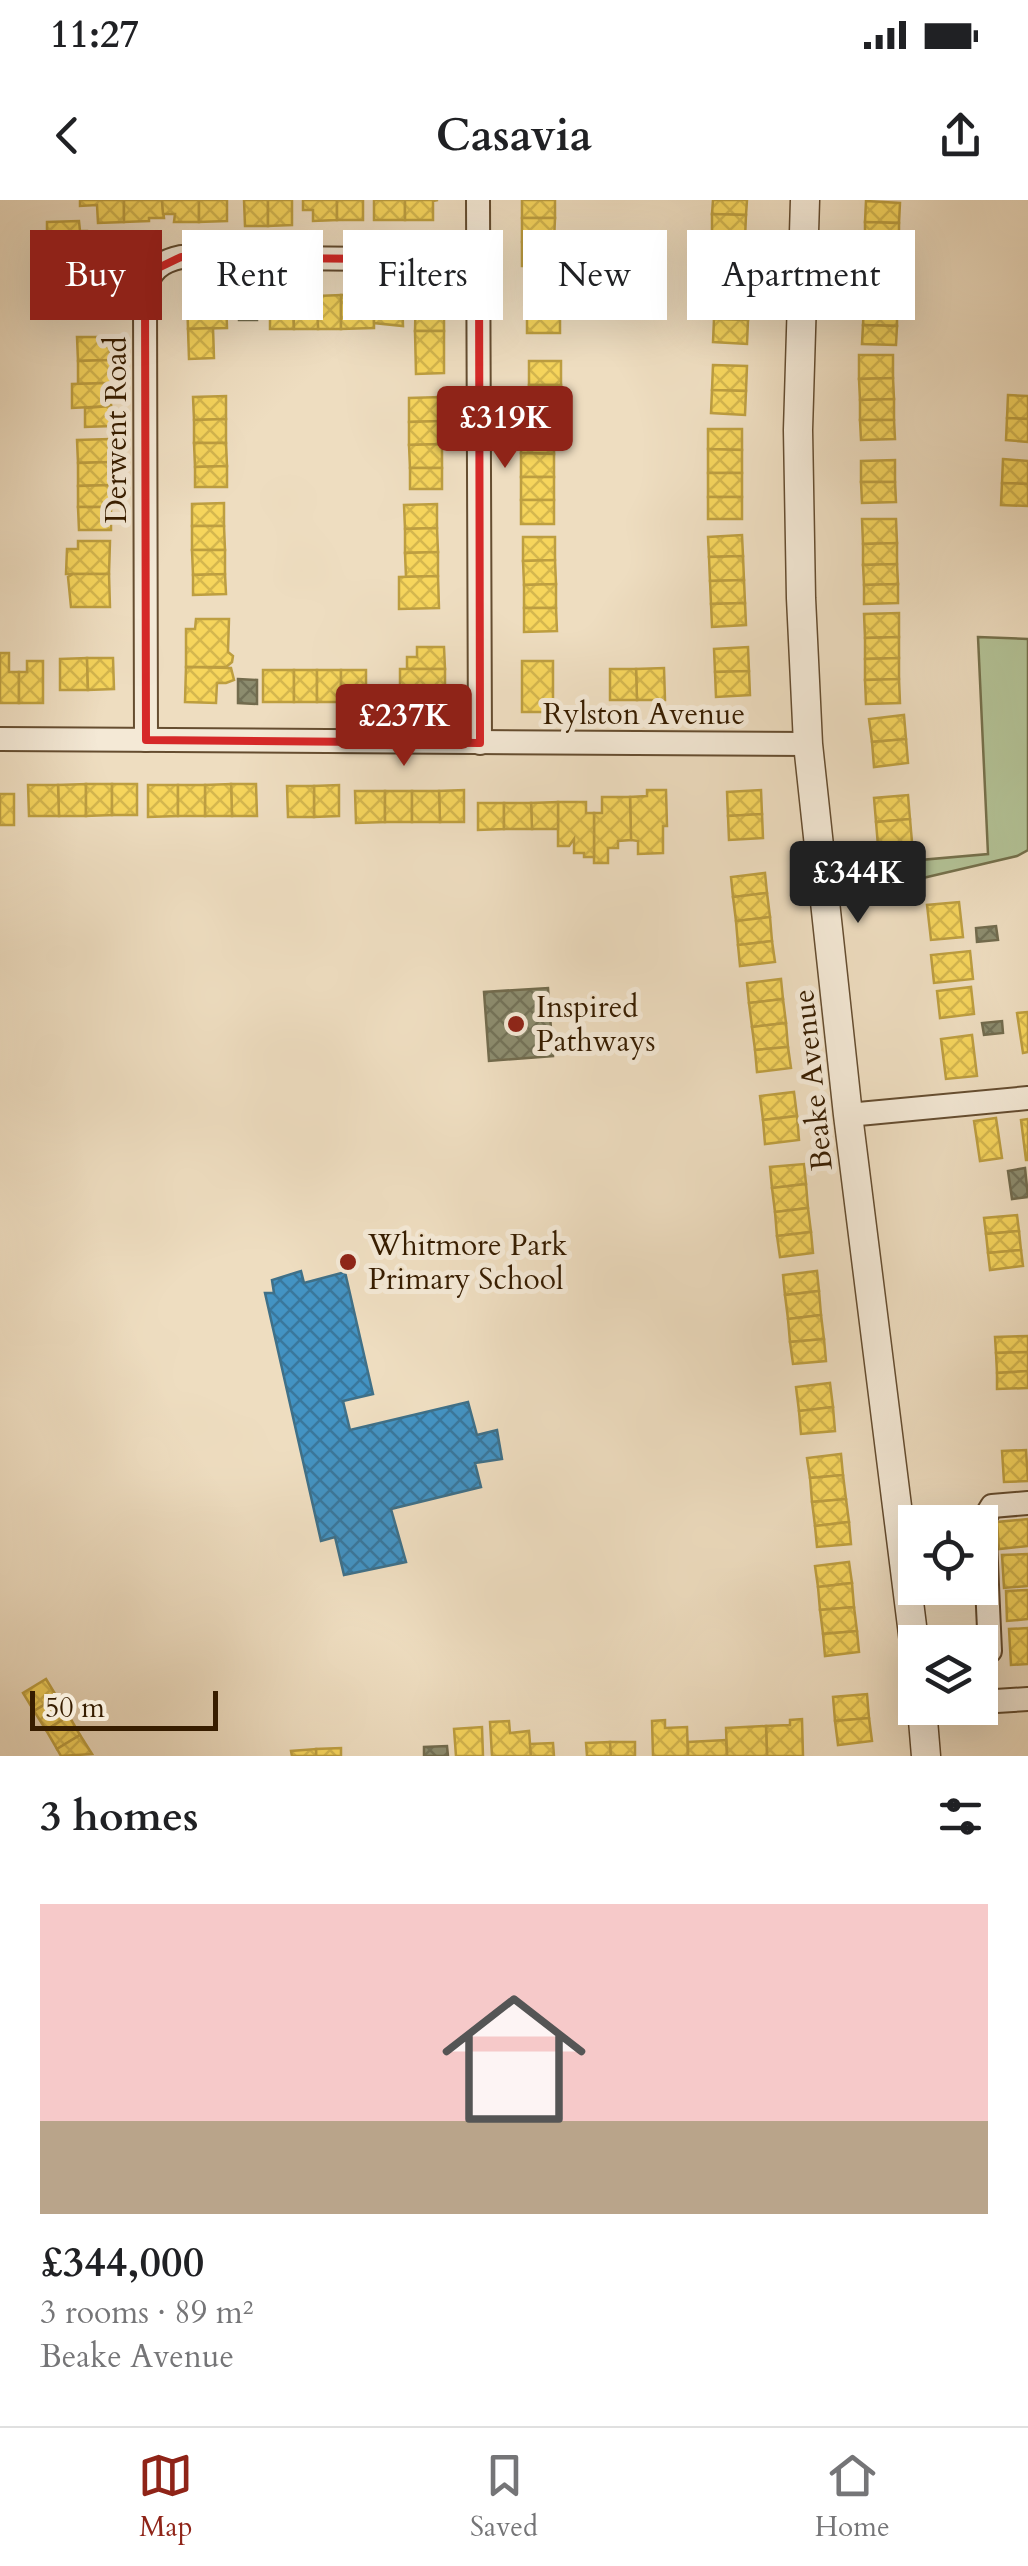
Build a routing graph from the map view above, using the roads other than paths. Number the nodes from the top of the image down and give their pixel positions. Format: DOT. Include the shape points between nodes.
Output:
graph roads {
  1 [pos="478,200"];
  2 [pos="805,200"];
  3 [pos="478,230"];
  4 [pos="343,259"];
  5 [pos="479,320"];
  6 [pos="0,739"];
  7 [pos="146,740"];
  8 [pos="480,743"];
  9 [pos="808,744"];
  10 [pos="1028,1098"];
  11 [pos="848,1116"];
  12 [pos="1028,1503"];
  13 [pos="912,1625"];
  14 [pos="989,1625"];
  15 [pos="1028,1699"];
  16 [pos="998,1701"];
  17 [pos="923,1725"];
  18 [pos="926,1756"];
  1 -- 3 [label="street"];
  2 -- 9 [label="street, Beake Avenue" via="798,430"];
  4 -- 7 [label="street, Derwent Road" via="181,258 165,261 146,285"];
  5 -- 8 [label="street"];
  6 -- 7 [label="street, Rylston Avenue"];
  7 -- 8 [label="street, Rylston Avenue"];
  8 -- 9 [label="street, Rylston Avenue"];
  9 -- 11 [label="street, Beake Avenue"];
  10 -- 11 [label="street"];
  11 -- 13 [label="street, Beake Avenue"];
  12 -- 14 [label="street" via="992,1506 984,1519"];
  15 -- 16 [label="street"];
  17 -- 18 [label="street"];
}
